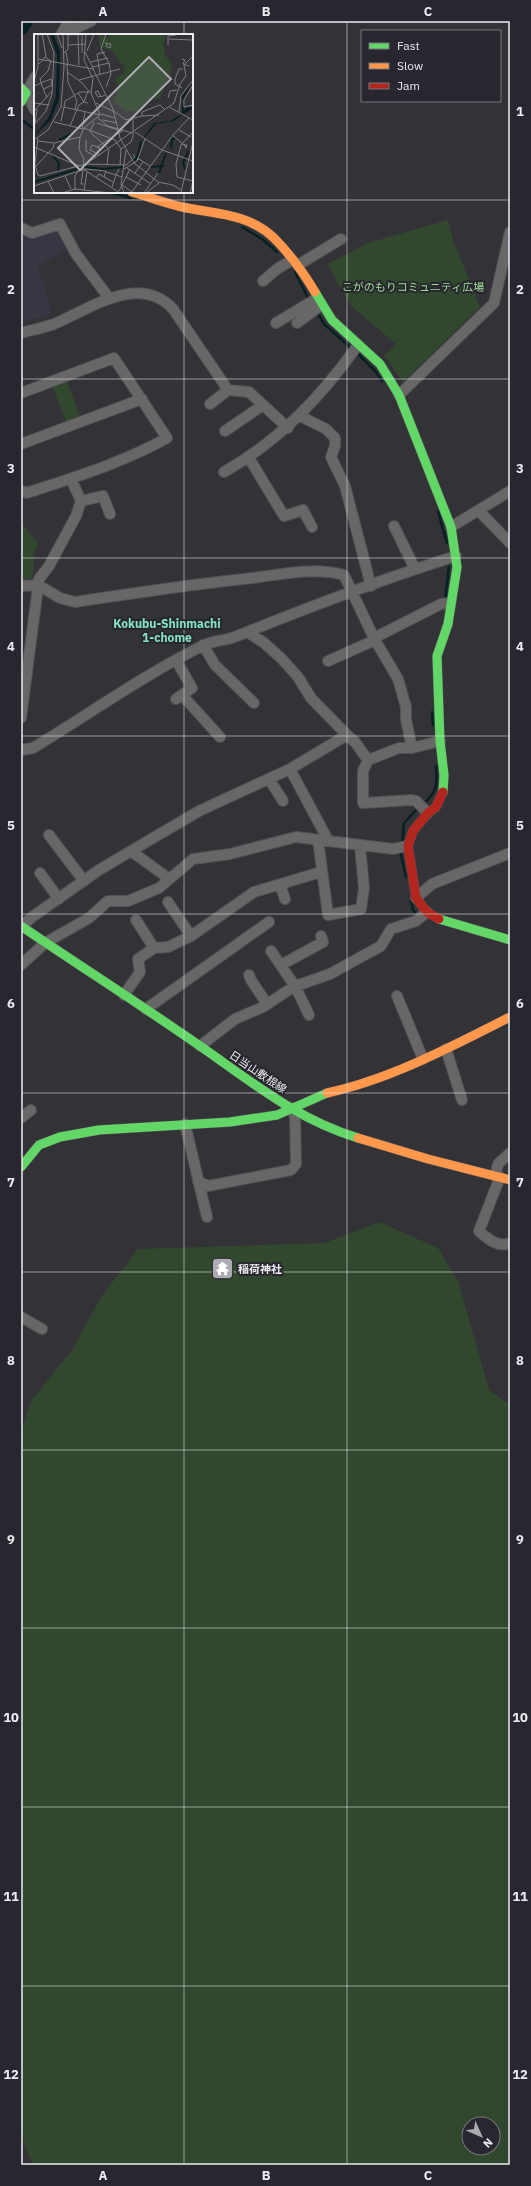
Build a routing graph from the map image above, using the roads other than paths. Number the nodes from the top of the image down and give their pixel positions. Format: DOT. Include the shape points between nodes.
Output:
graph roads {
  1 [pos="69,21"];
  2 [pos="91,21"];
  3 [pos="62,34"];
  4 [pos="64,34"];
  5 [pos="34,78"];
  6 [pos="23,95"];
  7 [pos="34,109"];
  8 [pos="135,193"];
  9 [pos="21,228"];
  10 [pos="510,232"];
  11 [pos="341,239"];
  12 [pos="295,263"];
  13 [pos="263,281"];
  14 [pos="109,298"];
  15 [pos="319,302"];
  16 [pos="308,309"];
  17 [pos="276,322"];
  18 [pos="298,323"];
  19 [pos="21,333"];
  20 [pos="358,344"];
  21 [pos="228,390"];
  22 [pos="21,393"];
  23 [pos="399,395"];
  24 [pos="142,399"];
  25 [pos="210,404"];
  26 [pos="263,405"];
  27 [pos="300,416"];
  28 [pos="288,428"];
  29 [pos="225,431"];
  30 [pos="21,444"];
  31 [pos="249,458"];
  32 [pos="224,472"];
  33 [pos="71,479"];
  34 [pos="21,491"];
  35 [pos="510,491"];
  36 [pos="81,501"];
  37 [pos="479,511"];
  38 [pos="110,514"];
  39 [pos="394,526"];
  40 [pos="312,527"];
  41 [pos="450,527"];
  42 [pos="510,543"];
  43 [pos="456,556"];
  44 [pos="415,568"];
  45 [pos="38,585"];
  46 [pos="21,586"];
  47 [pos="371,586"];
  48 [pos="352,592"];
  49 [pos="447,603"];
  50 [pos="247,632"];
  51 [pos="375,639"];
  52 [pos="203,645"];
  53 [pos="176,660"];
  54 [pos="328,661"];
  55 [pos="254,703"];
  56 [pos="21,718"];
  57 [pos="347,735"];
  58 [pos="220,737"];
  59 [pos="440,741"];
  60 [pos="412,748"];
  61 [pos="21,750"];
  62 [pos="368,760"];
  63 [pos="290,769"];
  64 [pos="269,779"];
  65 [pos="283,801"];
  66 [pos="426,812"];
  67 [pos="49,836"];
  68 [pos="323,840"];
  69 [pos="360,846"];
  70 [pos="408,846"];
  71 [pos="131,851"];
  72 [pos="510,853"];
  73 [pos="321,872"];
  74 [pos="40,873"];
  75 [pos="168,878"];
  76 [pos="84,881"];
  77 [pos="280,885"];
  78 [pos="416,898"];
  79 [pos="59,899"];
  80 [pos="285,899"];
  81 [pos="168,902"];
  82 [pos="426,913"];
  83 [pos="136,920"];
  84 [pos="269,922"];
  85 [pos="22,926"];
  86 [pos="191,936"];
  87 [pos="321,936"];
  88 [pos="510,940"];
  89 [pos="45,943"];
  90 [pos="154,948"];
  91 [pos="271,951"];
  92 [pos="21,965"];
  93 [pos="281,965"];
  94 [pos="249,975"];
  95 [pos="295,986"];
  96 [pos="124,995"];
  97 [pos="397,996"];
  98 [pos="267,1004"];
  99 [pos="146,1009"];
  100 [pos="309,1015"];
  101 [pos="510,1017"];
  102 [pos="200,1046"];
  103 [pos="446,1049"];
  104 [pos="423,1059"];
  105 [pos="462,1100"];
  106 [pos="292,1108"];
  107 [pos="31,1110"];
  108 [pos="21,1118"];
  109 [pos="185,1124"];
  110 [pos="510,1152"];
  111 [pos="21,1167"];
  112 [pos="498,1176"];
  113 [pos="510,1180"];
  114 [pos="198,1181"];
  115 [pos="207,1217"];
  116 [pos="510,1243"];
  117 [pos="21,1317"];
  118 [pos="42,1330"];
  1 -- 3 [label="street"];
  2 -- 4 [label="street"];
  5 -- 6 [label="street"];
  6 -- 7 [label="street"];
  8 -- 12 [label="street" via="183,207 229,214 273,237"];
  9 -- 14 [label="street" via="32,233 60,224 76,254"];
  10 -- 23 [label="street" via="494,303"];
  11 -- 12 [label="street"];
  12 -- 13 [label="street" via="277,269"];
  12 -- 15 [label="street"];
  14 -- 19 [label="street" via="55,324"];
  14 -- 21 [label="street" via="148,294 167,303"];
  15 -- 16 [label="street"];
  15 -- 20 [label="street" via="332,320"];
  16 -- 17 [label="street"];
  16 -- 18 [label="street"];
  20 -- 23 [label="street" via="380,364"];
  20 -- 27 [label="street"];
  21 -- 25 [label="street"];
  21 -- 26 [label="street" via="247,391"];
  22 -- 24 [label="street" via="114,358"];
  23 -- 41 [label="street"];
  24 -- 30 [label="street"];
  24 -- 33 [label="street" via="167,438 136,455"];
  26 -- 28 [label="street"];
  26 -- 29 [label="street"];
  27 -- 28 [label="street"];
  27 -- 47 [label="street" via="326,429 335,438 331,457 345,486"];
  28 -- 31 [label="street"];
  31 -- 32 [label="street"];
  31 -- 40 [label="street" via="284,516 303,510"];
  33 -- 34 [label="street" via="27,493"];
  33 -- 36 [label="street"];
  35 -- 37 [label="street"];
  36 -- 38 [label="street" via="103,496"];
  36 -- 45 [label="street" via="76,516 40,577"];
  37 -- 41 [label="street"];
  37 -- 42 [label="street"];
  39 -- 44 [label="street"];
  41 -- 43 [label="street"];
  43 -- 44 [label="street"];
  43 -- 49 [label="street"];
  44 -- 47 [label="street"];
  45 -- 46 [label="street"];
  45 -- 48 [label="street" via="60,598 75,602 182,585 330,571 344,575"];
  45 -- 56 [label="street"];
  47 -- 48 [label="street"];
  48 -- 50 [label="street"];
  48 -- 51 [label="street"];
  49 -- 51 [label="street"];
  49 -- 59 [label="street" via="448,624 437,656"];
  50 -- 52 [label="street"];
  50 -- 57 [label="street" via="282,658 311,698"];
  51 -- 54 [label="street"];
  51 -- 60 [label="street" via="398,679 406,707"];
  52 -- 53 [label="street"];
  52 -- 55 [label="street" via="215,665"];
  53 -- 58 [label="street" via="192,688 179,697"];
  53 -- 61 [label="street" via="33,748"];
  57 -- 62 [label="street"];
  57 -- 63 [label="street"];
  59 -- 60 [label="street"];
  59 -- 66 [label="street" via="444,775 443,794 436,807"];
  60 -- 62 [label="street" via="399,748"];
  62 -- 66 [label="street" via="363,771 363,803 416,801"];
  63 -- 64 [label="street"];
  63 -- 68 [label="street"];
  64 -- 65 [label="street"];
  64 -- 71 [label="street" via="199,811"];
  66 -- 70 [label="street" via="413,830"];
  67 -- 76 [label="street"];
  68 -- 69 [label="street"];
  68 -- 73 [label="street"];
  68 -- 75 [label="street" via="296,837 230,854 193,859"];
  69 -- 70 [label="street"];
  69 -- 73 [label="street" via="364,888 361,909 328,915"];
  70 -- 78 [label="street"];
  71 -- 75 [label="street"];
  71 -- 76 [label="street"];
  72 -- 78 [label="street" via="432,884"];
  73 -- 77 [label="street"];
  74 -- 79 [label="street"];
  75 -- 89 [label="street" via="159,888 128,901 108,901 89,918"];
  76 -- 79 [label="street"];
  77 -- 80 [label="street"];
  77 -- 86 [label="street" via="254,892"];
  78 -- 82 [label="street"];
  79 -- 85 [label="street"];
  81 -- 86 [label="street"];
  82 -- 88 [label="street"];
  82 -- 95 [label="street" via="416,921 391,929 381,946 337,971"];
  83 -- 90 [label="street"];
  84 -- 99 [label="street"];
  85 -- 89 [label="street, 日当山敷根線"];
  86 -- 90 [label="street" via="168,947"];
  87 -- 93 [label="street" via="323,942"];
  89 -- 92 [label="street"];
  89 -- 96 [label="street, 日当山敷根線"];
  90 -- 96 [label="street" via="138,959 140,972"];
  91 -- 93 [label="street"];
  93 -- 95 [label="street"];
  94 -- 98 [label="street"];
  95 -- 98 [label="street"];
  95 -- 100 [label="street"];
  96 -- 99 [label="street, 日当山敷根線"];
  97 -- 104 [label="street"];
  98 -- 102 [label="street" via="235,1019"];
  99 -- 102 [label="street, 日当山敷根線"];
  101 -- 103 [label="street"];
  102 -- 106 [label="street, 日当山敷根線" via="272,1098"];
  103 -- 104 [label="street"];
  103 -- 105 [label="street"];
  104 -- 106 [label="street" via="350,1088 321,1094"];
  106 -- 109 [label="street" via="277,1116 263,1119"];
  106 -- 112 [label="street, 日当山敷根線" via="336,1131 428,1159"];
  106 -- 114 [label="street" via="295,1117 296,1164 291,1170 208,1186"];
  107 -- 108 [label="street"];
  109 -- 111 [label="street" via="99,1130 60,1137 39,1145"];
  109 -- 114 [label="street"];
  110 -- 112 [label="street" via="498,1164"];
  112 -- 113 [label="street, 日当山敷根線"];
  112 -- 116 [label="street" via="479,1231 491,1242 506,1245"];
  114 -- 115 [label="street"];
  117 -- 118 [label="street"];
}
